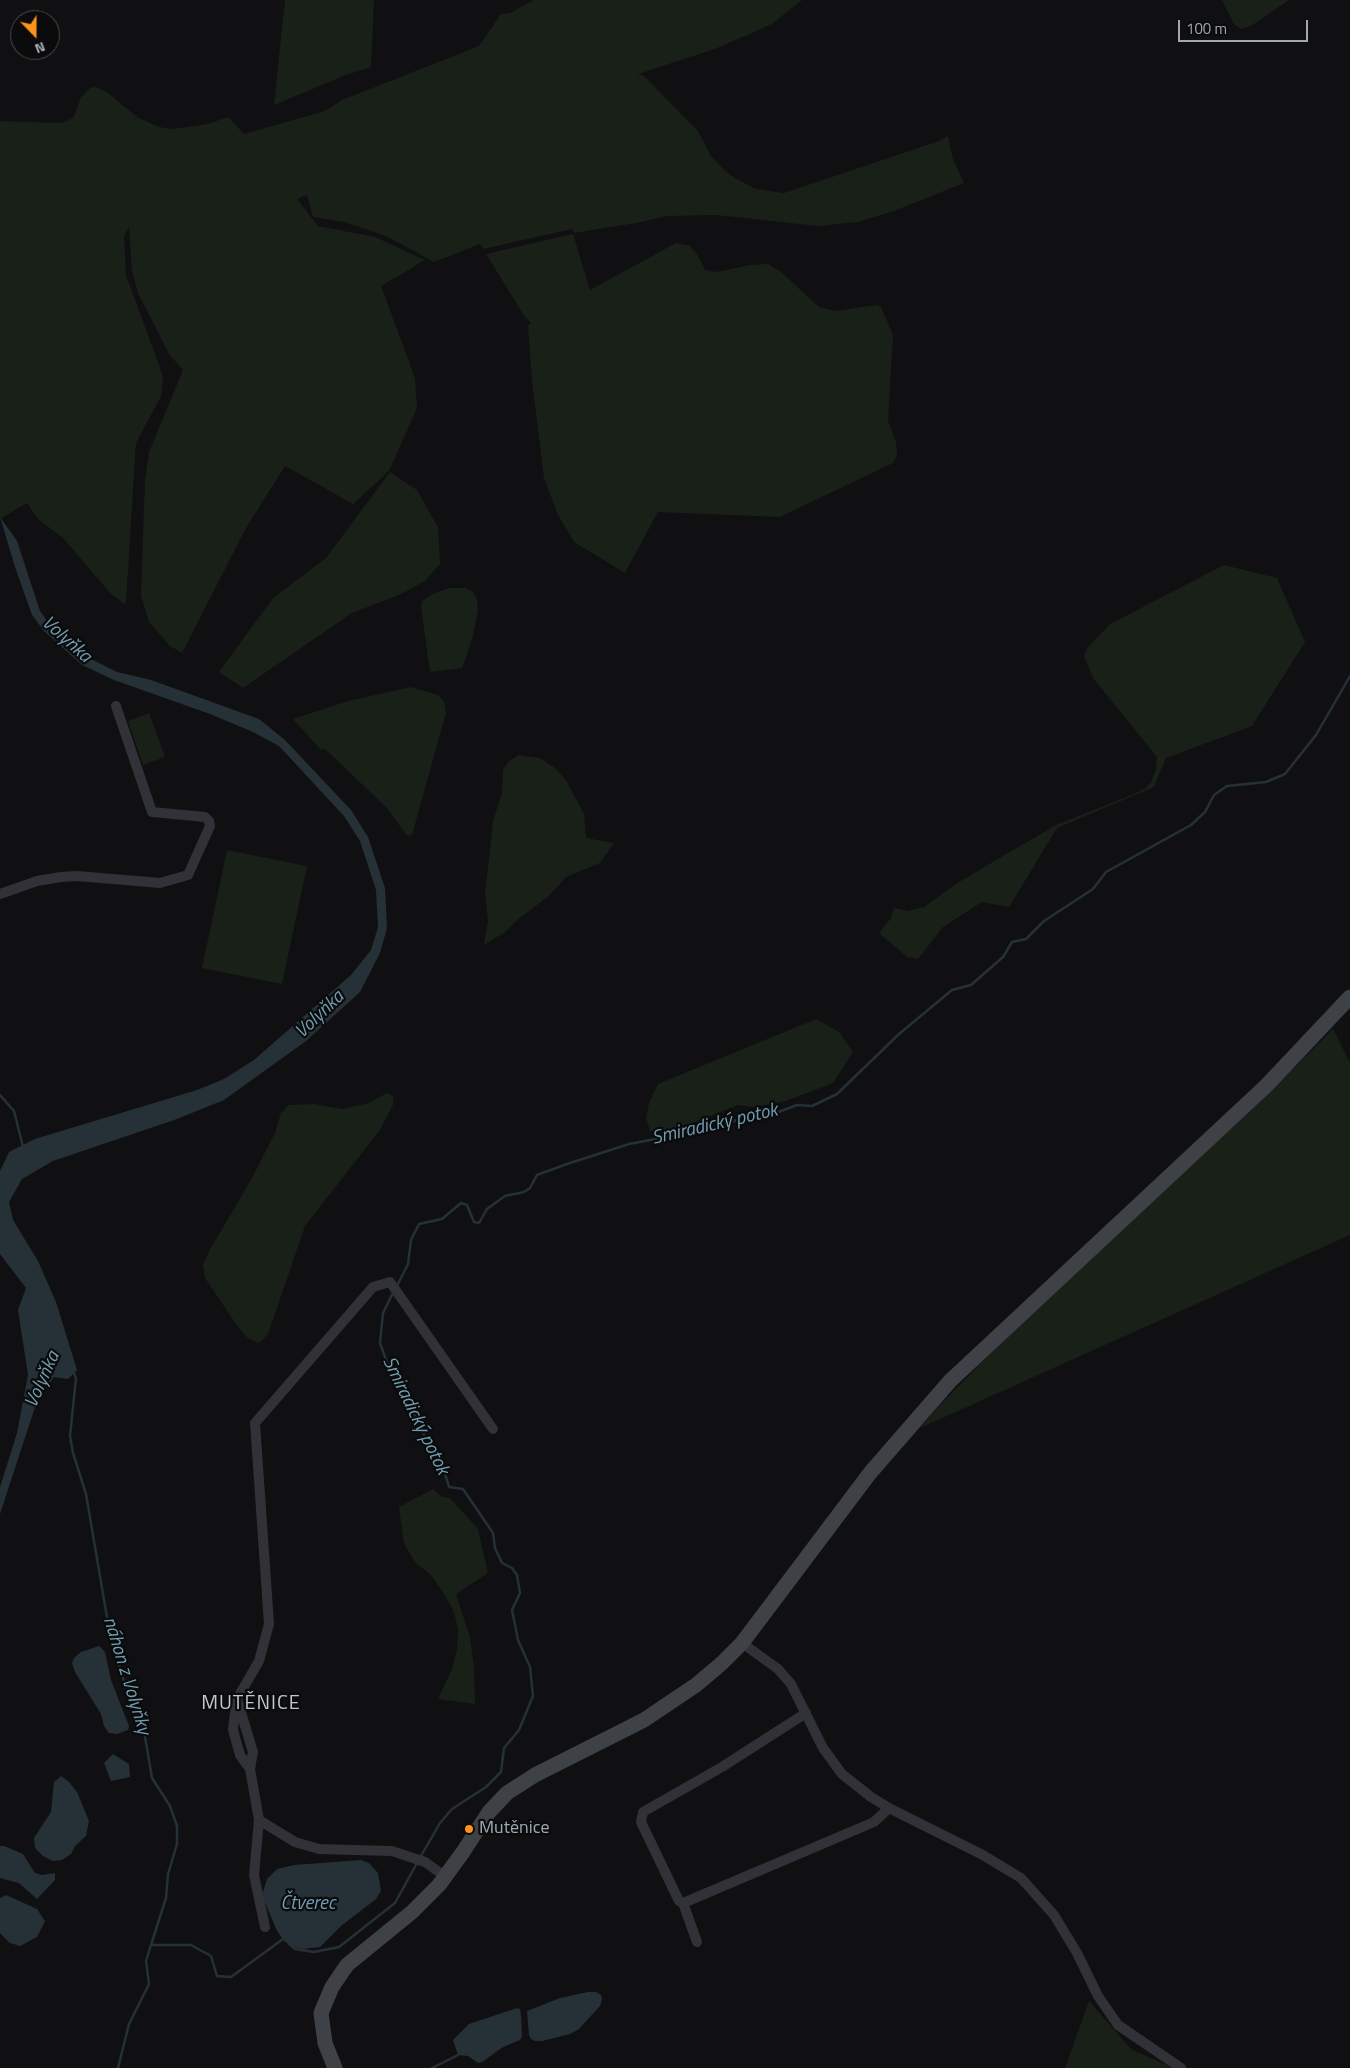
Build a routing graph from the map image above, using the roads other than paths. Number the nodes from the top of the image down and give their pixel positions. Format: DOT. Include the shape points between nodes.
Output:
graph roads {
  1 [pos="116,706"];
  2 [pos="0,894"];
  3 [pos="1350,998"];
  4 [pos="492,1429"];
  5 [pos="742,1643"];
  6 [pos="806,1713"];
  7 [pos="889,1808"];
  8 [pos="259,1820"];
  9 [pos="446,1877"];
  10 [pos="683,1903"];
  11 [pos="265,1927"];
  12 [pos="697,1942"];
  13 [pos="335,2068"];
  14 [pos="1181,2068"];
  1 -- 2 [label="street" via="152,812 205,817 210,821 188,875 160,883 61,877"];
  3 -- 5 [label="street" via="1267,1085 950,1381 870,1473"];
  4 -- 8 [label="street" via="390,1282 373,1287 255,1423 269,1624 259,1661 237,1699 253,1752 250,1769"];
  5 -- 6 [label="street" via="778,1669 791,1684"];
  5 -- 9 [label="street" via="671,1704 507,1793 489,1812"];
  6 -- 7 [label="street" via="842,1774"];
  6 -- 10 [label="street" via="722,1767 643,1812 641,1822 676,1897"];
  7 -- 10 [label="street" via="874,1822"];
  7 -- 14 [label="street" via="1021,1878 1054,1915 1098,1996 1118,2024"];
  8 -- 9 [label="street" via="295,1842 319,1849 392,1851 424,1862"];
  8 -- 11 [label="street" via="254,1875"];
  9 -- 13 [label="street" via="426,1899 347,1965 332,1987 322,2013 325,2043"];
  10 -- 12 [label="street"];
}
